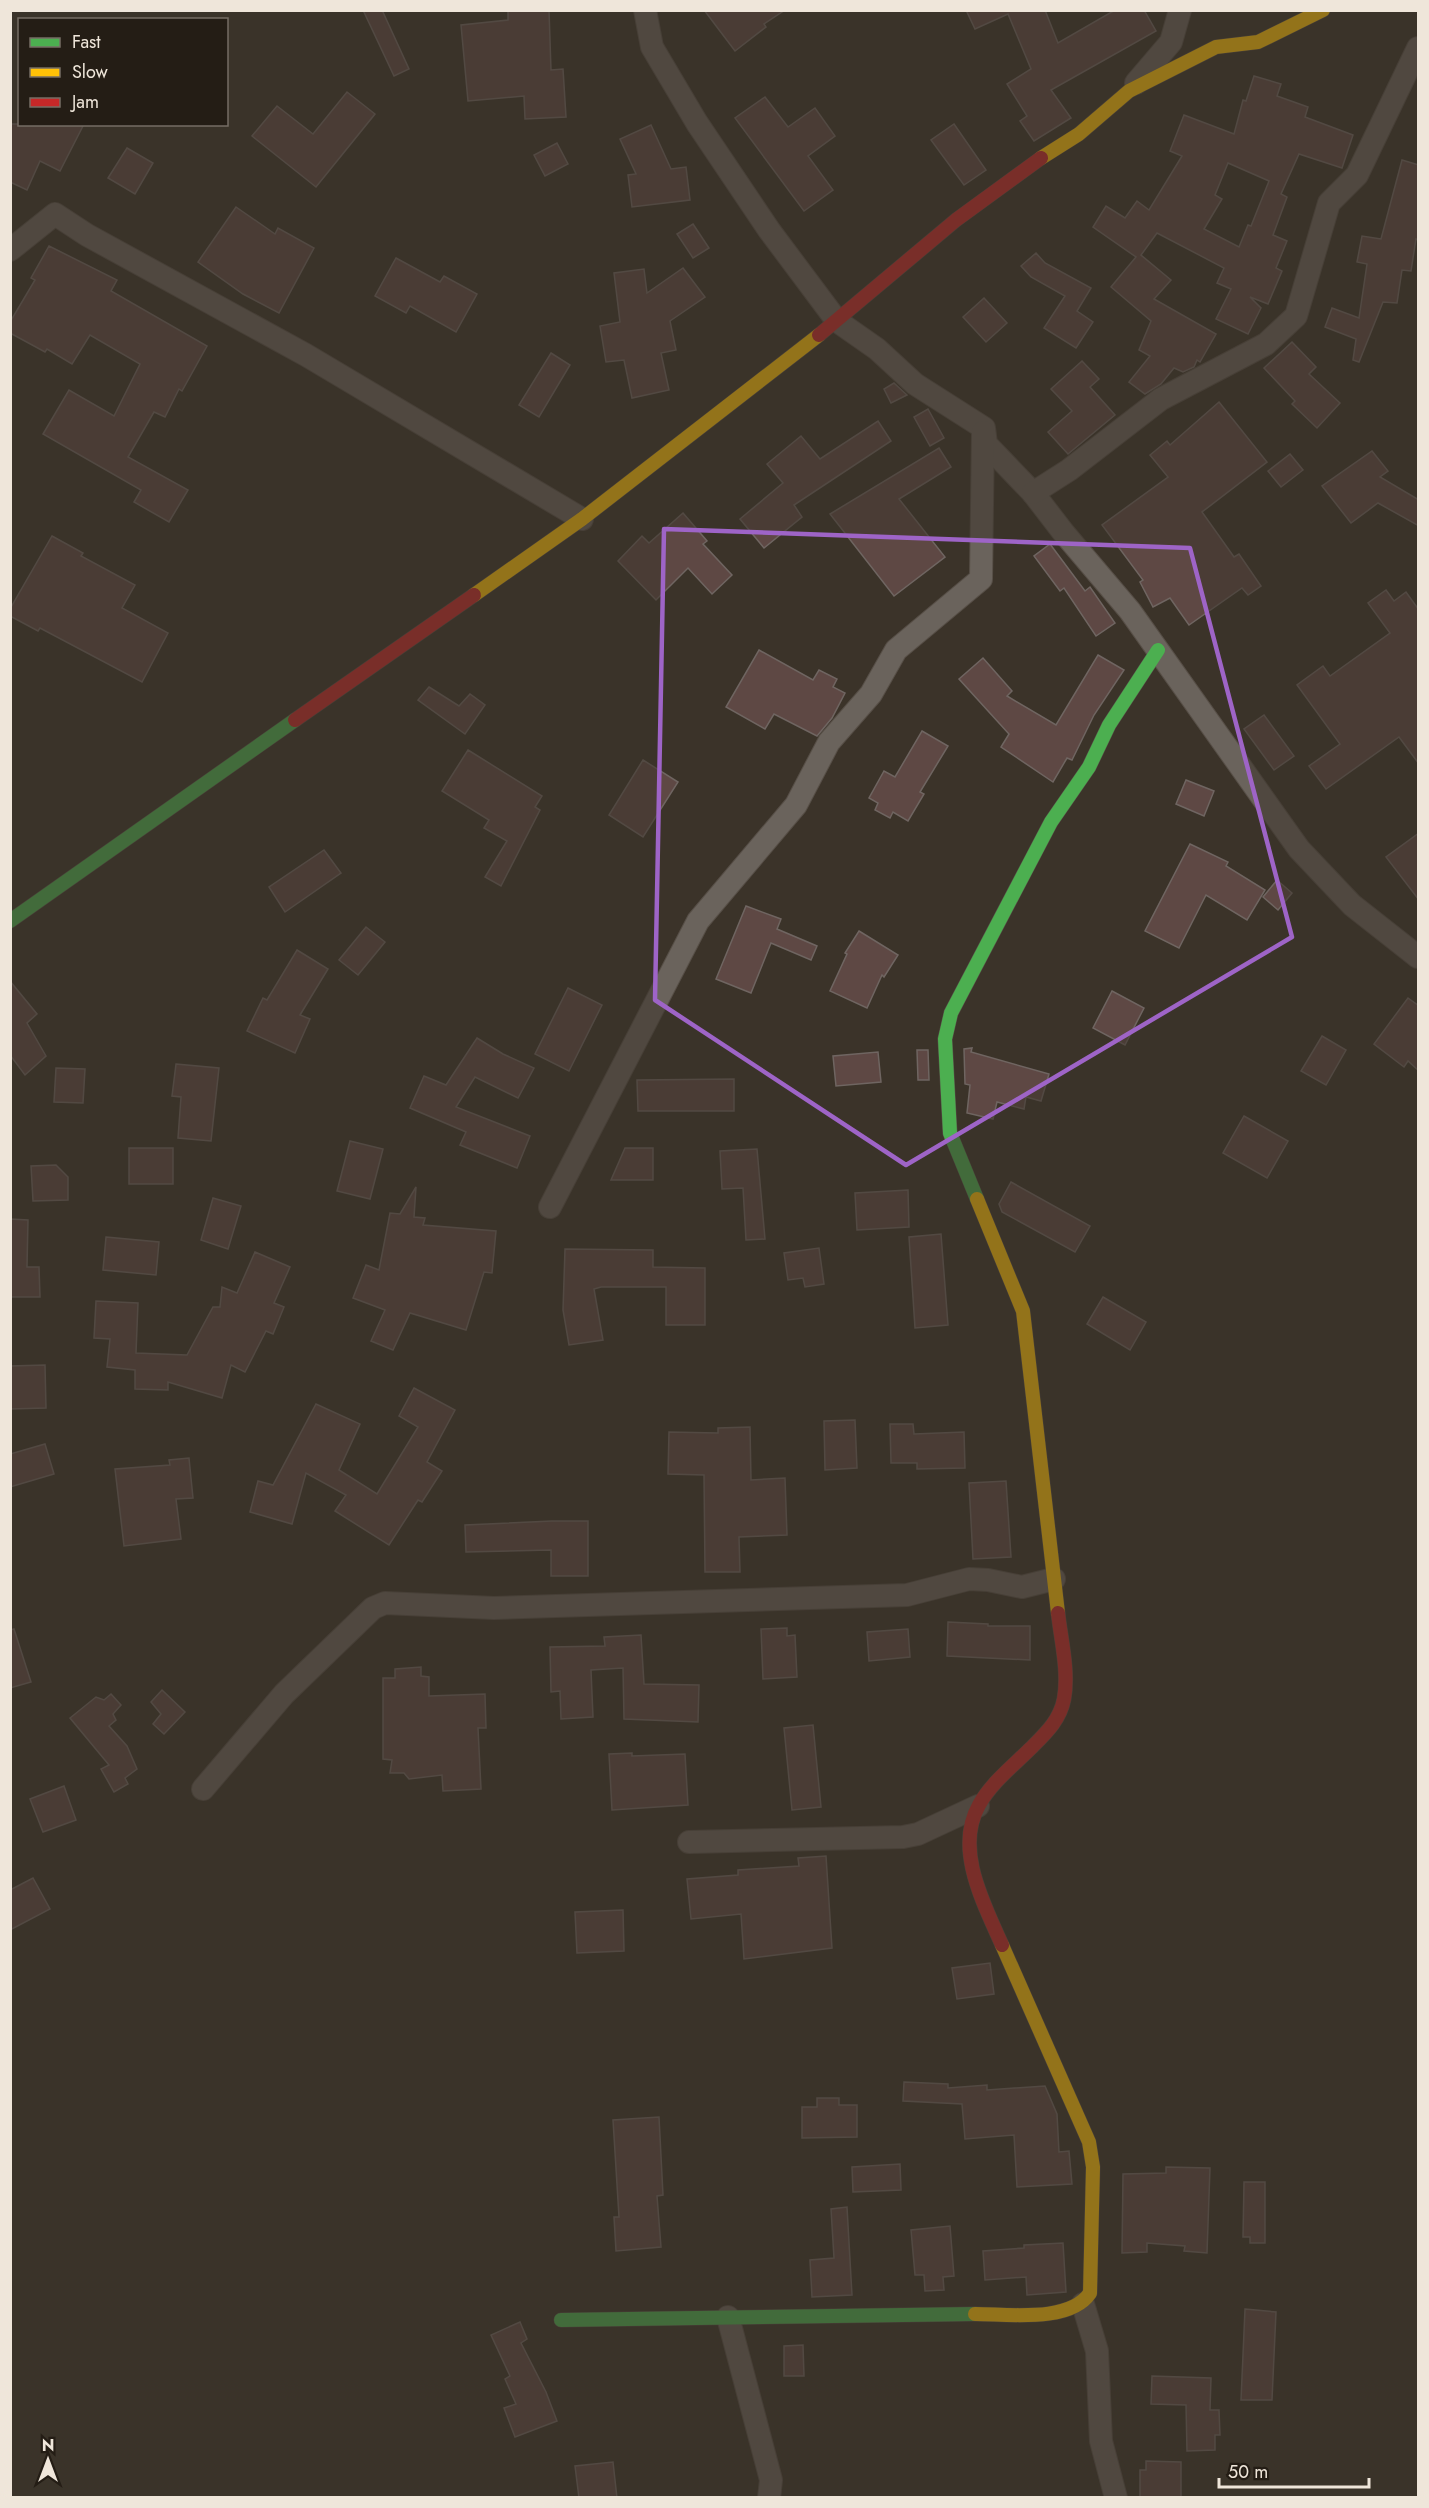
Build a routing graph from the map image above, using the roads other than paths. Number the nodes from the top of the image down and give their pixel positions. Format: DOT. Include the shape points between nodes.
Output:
graph roads {
  1 [pos="645,10"];
  2 [pos="1180,10"];
  3 [pos="1323,10"];
  4 [pos="1419,48"];
  5 [pos="1129,91"];
  6 [pos="10,250"];
  7 [pos="837,321"];
  8 [pos="984,428"];
  9 [pos="1034,493"];
  10 [pos="582,519"];
  11 [pos="1158,650"];
  12 [pos="10,921"];
  13 [pos="1419,957"];
  14 [pos="550,1207"];
  15 [pos="1054,1579"];
  16 [pos="202,1789"];
  17 [pos="978,1806"];
  18 [pos="689,1842"];
  19 [pos="1083,2304"];
  20 [pos="728,2317"];
  21 [pos="561,2320"];
  22 [pos="769,2498"];
  23 [pos="1116,2498"];
  1 -- 7 [label="street" via="652,47 697,123"];
  2 -- 5 [label="street" via="1171,42"];
  3 -- 5 [label="street" via="1258,42 1216,47"];
  4 -- 9 [label="street" via="1357,175 1329,203 1296,316 1266,344 1161,399"];
  5 -- 7 [label="street" via="1079,134 956,220"];
  6 -- 10 [label="street" via="55,214 306,355"];
  7 -- 8 [label="street" via="878,349 915,384"];
  7 -- 10 [label="street"];
  8 -- 9 [label="street" via="986,444"];
  8 -- 14 [label="street" via="981,579 896,650 871,694 828,742 796,805 698,921"];
  9 -- 11 [label="street"];
  10 -- 12 [label="street"];
  11 -- 13 [label="street" via="1299,849 1352,905"];
  11 -- 15 [label="street" via="1109,725 1084,776 1051,822 951,1013 945,1039 951,1133 1023,1311"];
  15 -- 16 [label="street" via="1022,1587 969,1579 907,1595 494,1608 385,1603 373,1608 284,1694"];
  15 -- 17 [label="street" via="1065,1672 1064,1700 1054,1725"];
  17 -- 18 [label="street" via="903,1837"];
  17 -- 19 [label="street" via="970,1838 972,1868 1089,2142 1093,2168 1090,2294"];
  19 -- 20 [label="street" via="1055,2313"];
  19 -- 23 [label="street" via="1097,2351 1101,2441"];
  20 -- 21 [label="street"];
  20 -- 22 [label="street" via="771,2480"];
}
